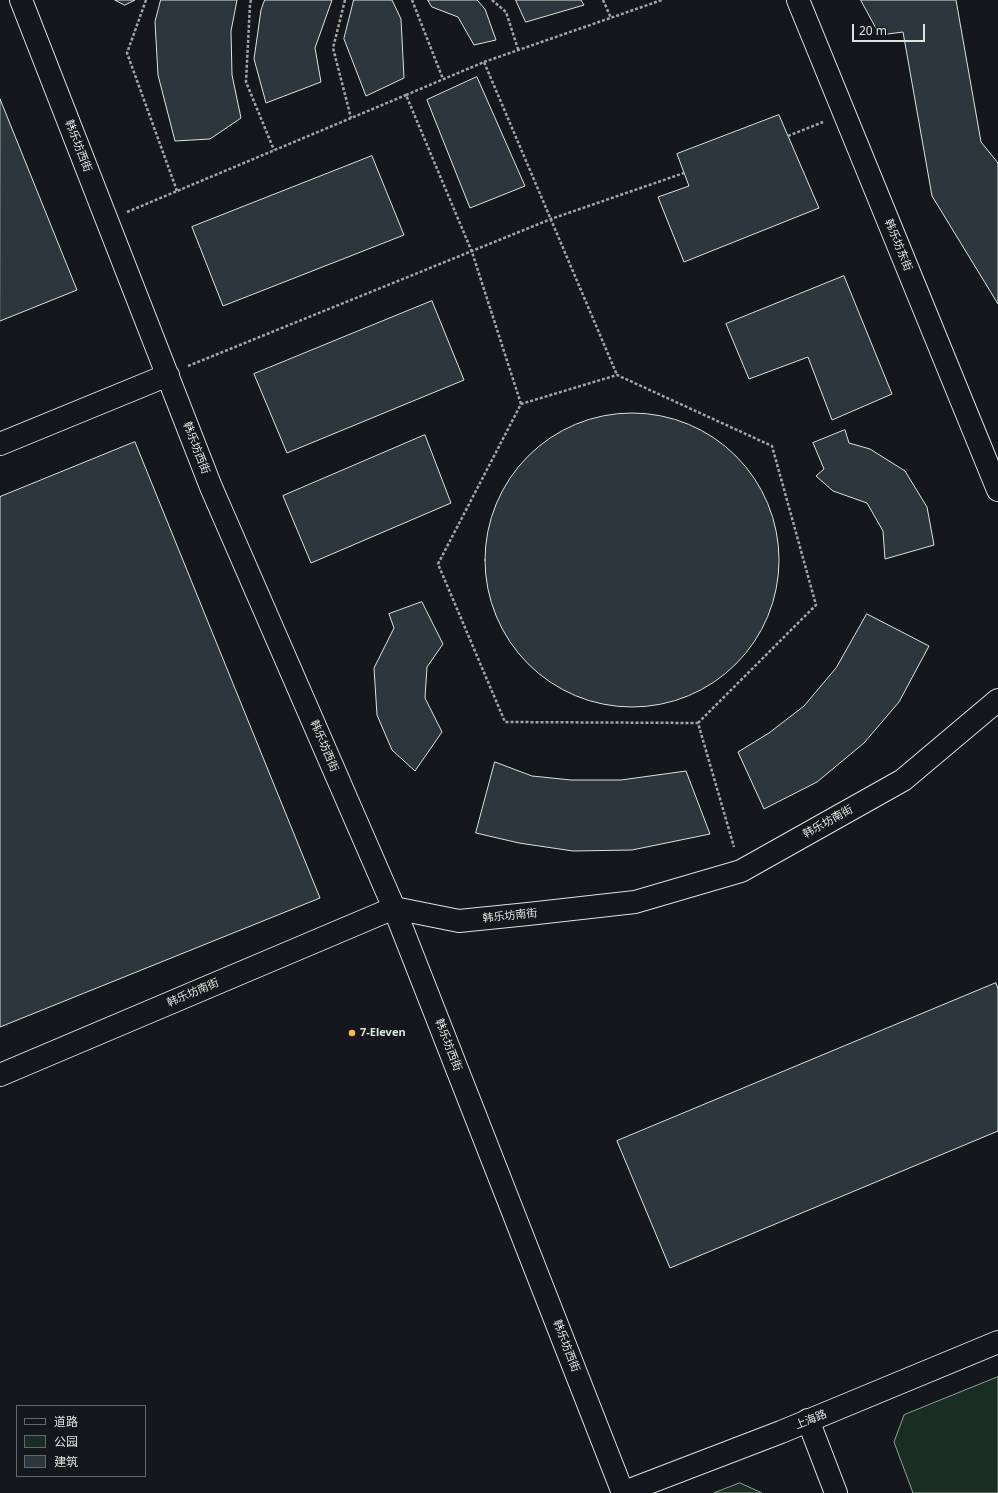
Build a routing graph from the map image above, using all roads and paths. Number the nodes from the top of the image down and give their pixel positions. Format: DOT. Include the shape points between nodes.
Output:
graph roads {
  1 [pos="21,0"];
  2 [pos="146,0"];
  3 [pos="251,0"];
  4 [pos="345,0"];
  5 [pos="412,0"];
  6 [pos="492,0"];
  7 [pos="603,0"];
  8 [pos="662,0"];
  9 [pos="798,0"];
  10 [pos="611,18"];
  11 [pos="519,50"];
  12 [pos="484,62"];
  13 [pos="443,79"];
  14 [pos="406,96"];
  15 [pos="845,114"];
  16 [pos="351,118"];
  17 [pos="788,136"];
  18 [pos="274,150"];
  19 [pos="684,173"];
  20 [pos="177,191"];
  21 [pos="107,220"];
  22 [pos="551,220"];
  23 [pos="472,252"];
  24 [pos="168,374"];
  25 [pos="617,375"];
  26 [pos="521,404"];
  27 [pos="0,444"];
  28 [pos="998,490"];
  29 [pos="998,700"];
  30 [pos="698,723"];
  31 [pos="741,870"];
  32 [pos="394,908"];
  33 [pos="0,1075"];
  34 [pos="998,1342"];
  35 [pos="808,1420"];
  36 [pos="623,1493"];
  37 [pos="836,1493"];
  1 -- 21 [label="street, 韩乐坊西街"];
  2 -- 20 [label="path" via="127,53"];
  3 -- 18 [label="path" via="246,82"];
  4 -- 16 [label="path" via="334,48"];
  5 -- 13 [label="path"];
  6 -- 11 [label="path" via="506,12"];
  7 -- 10 [label="path"];
  8 -- 10 [label="path"];
  9 -- 15 [label="street, 韩乐坊东街"];
  10 -- 11 [label="path"];
  11 -- 12 [label="path"];
  12 -- 13 [label="path"];
  12 -- 22 [label="path"];
  13 -- 14 [label="path"];
  14 -- 16 [label="path"];
  14 -- 23 [label="path"];
  15 -- 17 [label="path"];
  15 -- 28 [label="street, 韩乐坊东街"];
  16 -- 18 [label="path"];
  18 -- 20 [label="path"];
  19 -- 22 [label="path"];
  20 -- 21 [label="path"];
  21 -- 24 [label="street, 韩乐坊西街"];
  22 -- 23 [label="path"];
  22 -- 25 [label="path"];
  23 -- 24 [label="path"];
  23 -- 26 [label="path"];
  24 -- 27 [label="street"];
  24 -- 32 [label="street, 韩乐坊西街" via="214,494"];
  25 -- 26 [label="path"];
  25 -- 30 [label="path" via="772,446 816,605"];
  26 -- 30 [label="path" via="438,564 505,722"];
  29 -- 31 [label="street, 韩乐坊南街" via="903,780"];
  30 -- 31 [label="path"];
  31 -- 32 [label="street, 韩乐坊南街" via="634,902 536,913 459,921"];
  32 -- 33 [label="street, 韩乐坊南街"];
  32 -- 36 [label="street, 韩乐坊西街"];
  34 -- 35 [label="street, 上海路"];
  35 -- 36 [label="street, 上海路"];
  35 -- 37 [label="street"];
}
